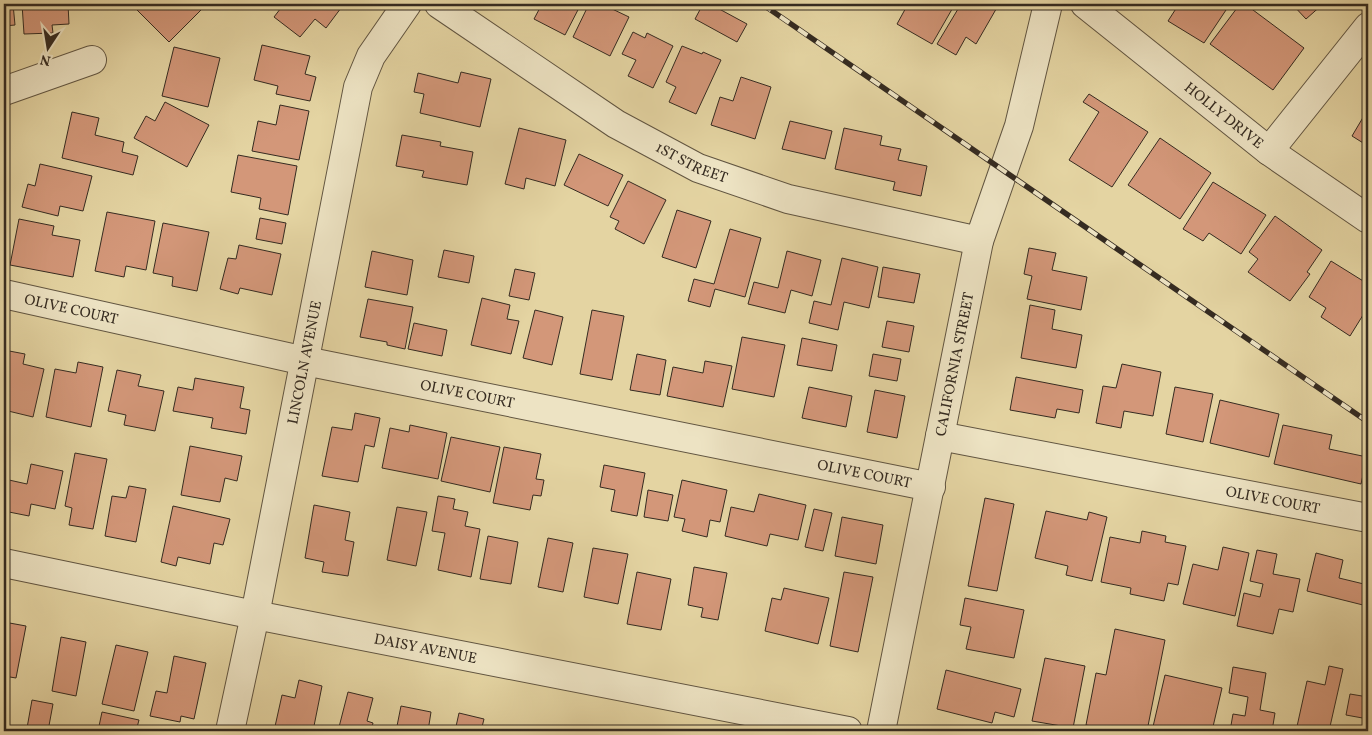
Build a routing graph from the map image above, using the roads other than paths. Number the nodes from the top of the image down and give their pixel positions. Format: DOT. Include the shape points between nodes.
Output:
graph roads {
  1 [pos="407,4"];
  2 [pos="439,4"];
  3 [pos="1048,4"];
  4 [pos="1085,4"];
  5 [pos="1368,27"];
  6 [pos="92,60"];
  7 [pos="4,91"];
  8 [pos="1269,151"];
  9 [pos="1368,219"];
  10 [pos="979,242"];
  11 [pos="4,294"];
  12 [pos="305,361"];
  13 [pos="940,436"];
  14 [pos="931,487"];
  15 [pos="1368,518"];
  16 [pos="4,563"];
  17 [pos="255,615"];
  18 [pos="230,731"];
  19 [pos="848,731"];
  20 [pos="881,731"];
  1 -- 12 [label="street, LINCOLN AVENUE" via="371,56 358,87"];
  2 -- 10 [label="street, 1ST STREET" via="616,124 698,168 788,199"];
  3 -- 10 [label="street, CALIFORNIA STREET" via="1019,126"];
  4 -- 8 [label="street, HOLLY DRIVE"];
  5 -- 8 [label="street"];
  6 -- 7 [label="street"];
  8 -- 9 [label="street, HOLLY DRIVE"];
  10 -- 13 [label="street, CALIFORNIA STREET"];
  11 -- 12 [label="street, OLIVE COURT"];
  12 -- 14 [label="street, OLIVE COURT"];
  12 -- 17 [label="street, LINCOLN AVENUE"];
  13 -- 14 [label="street, CALIFORNIA STREET"];
  13 -- 15 [label="street, OLIVE COURT"];
  14 -- 20 [label="street, CALIFORNIA STREET"];
  16 -- 17 [label="street, DAISY AVENUE"];
  17 -- 18 [label="street, LINCOLN AVENUE"];
  17 -- 19 [label="street, DAISY AVENUE"];
}
